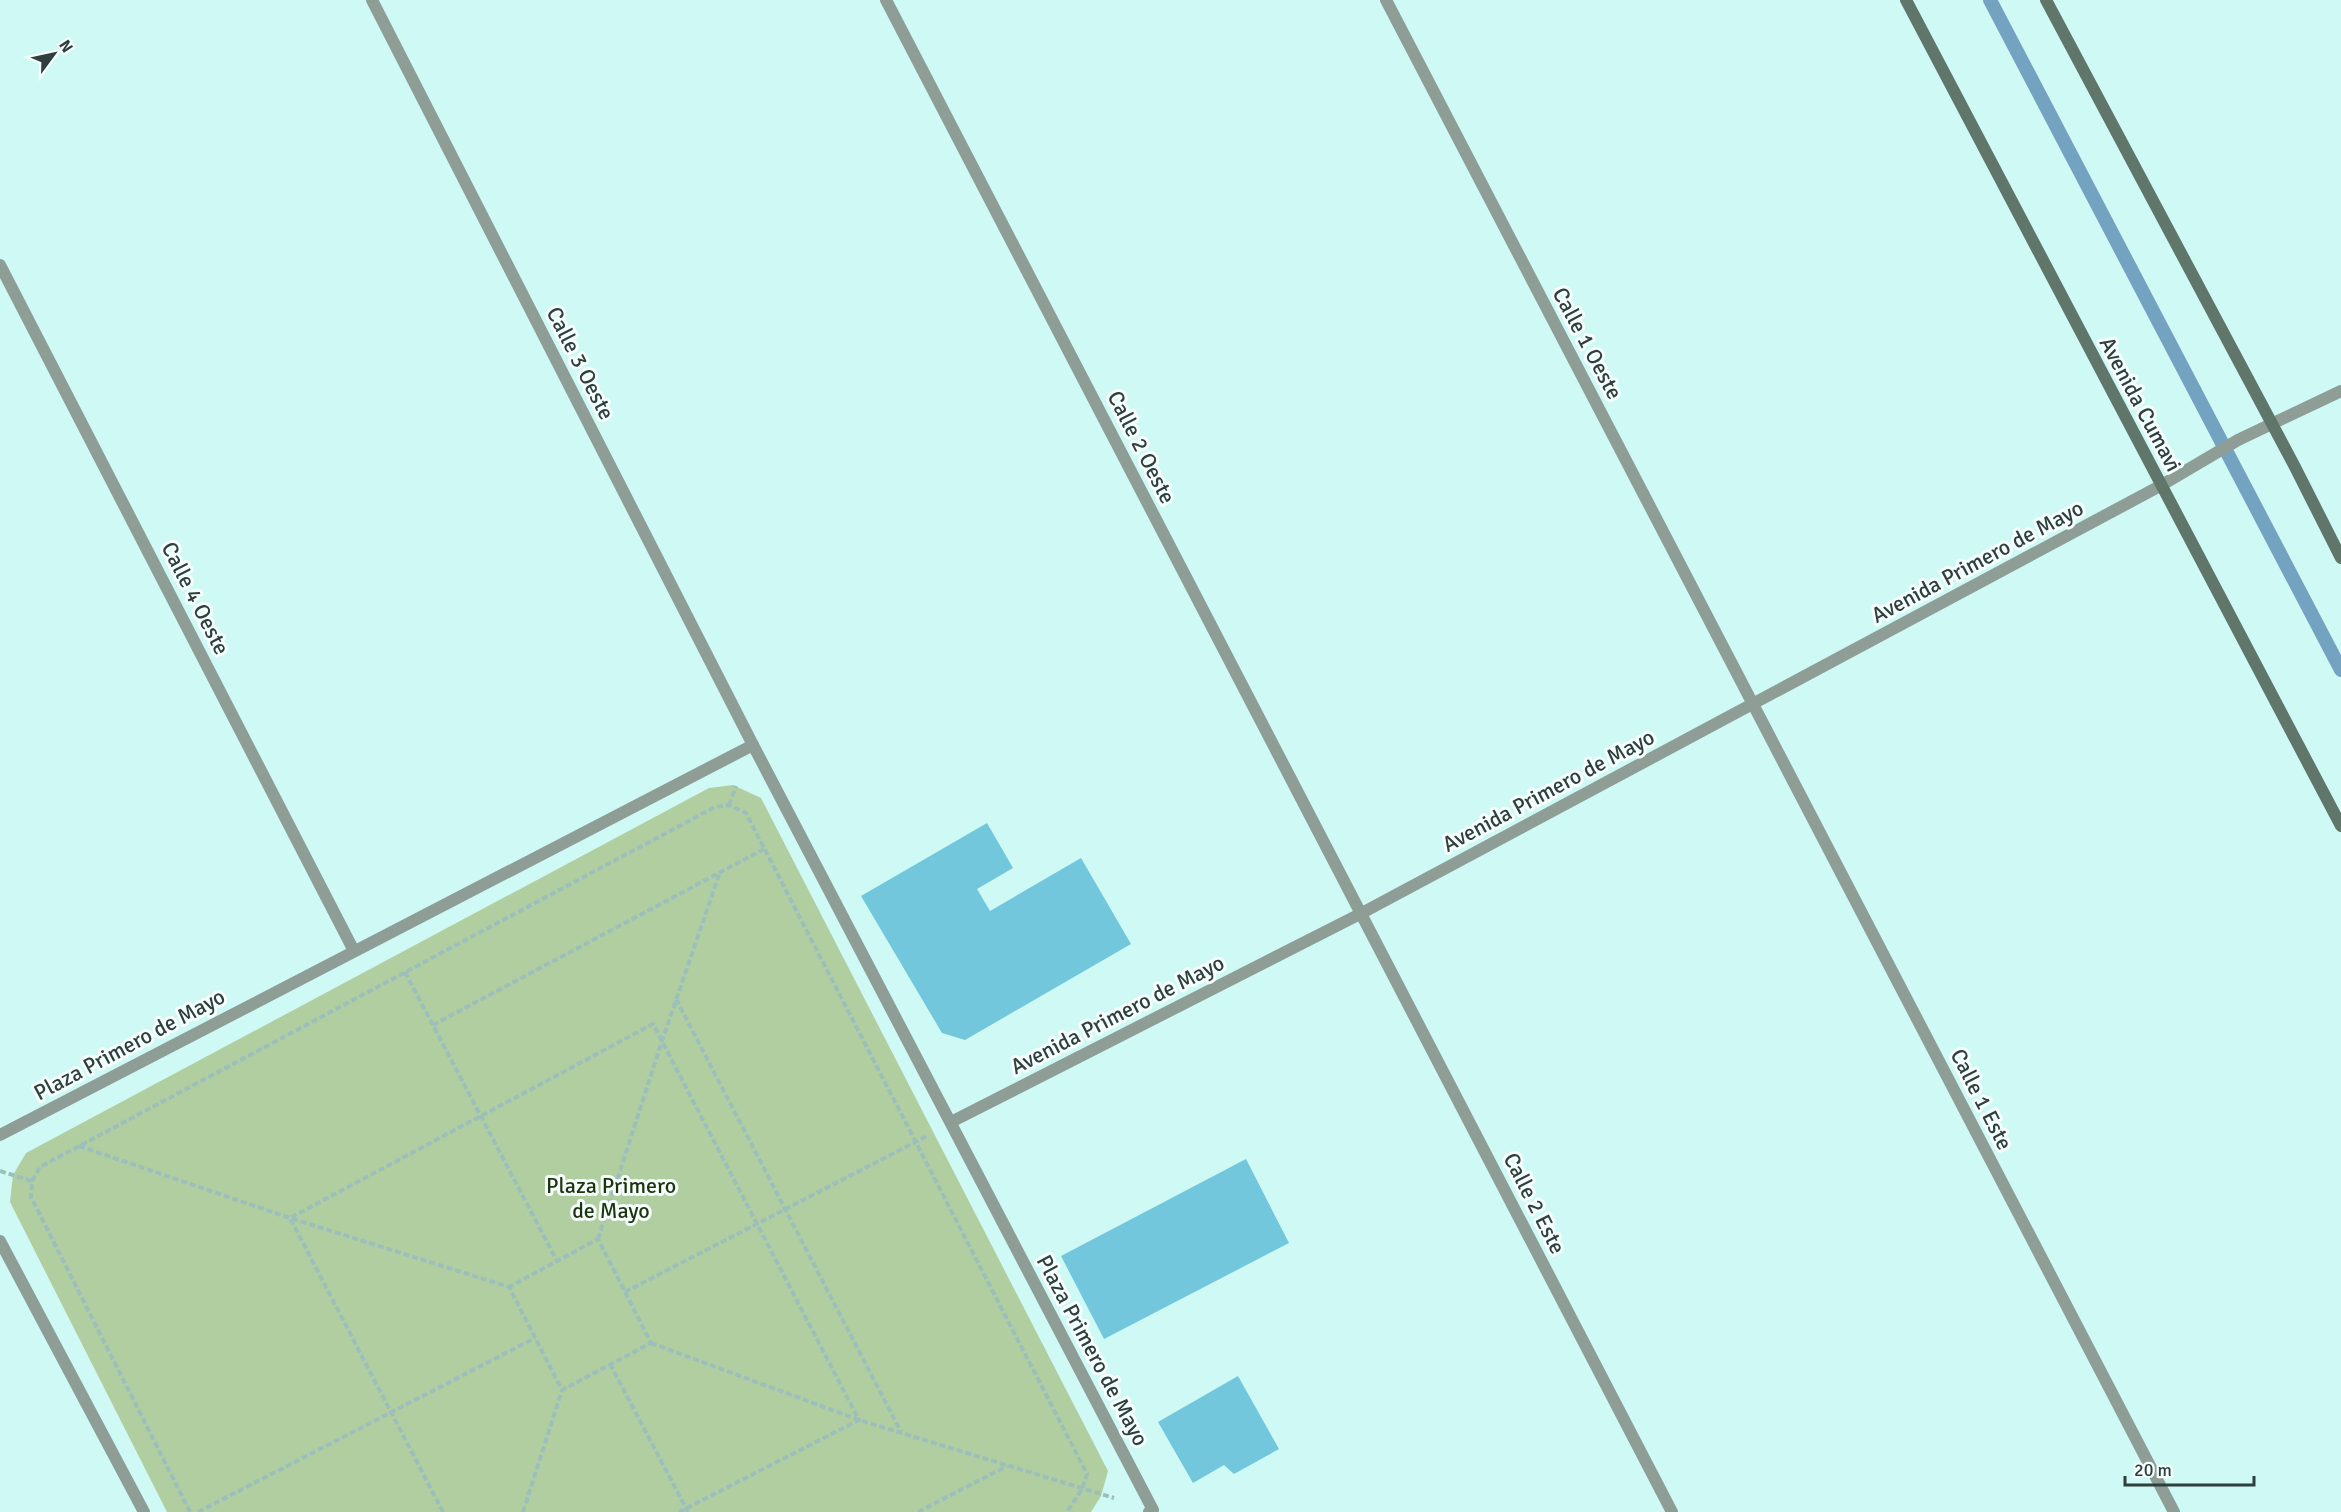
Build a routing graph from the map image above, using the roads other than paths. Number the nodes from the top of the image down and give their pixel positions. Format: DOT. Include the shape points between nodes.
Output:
graph roads {
  1 [pos="372,0"];
  2 [pos="886,0"];
  3 [pos="1386,0"];
  4 [pos="1906,0"];
  5 [pos="2046,0"];
  6 [pos="0,265"];
  7 [pos="2341,391"];
  8 [pos="2271,424"];
  9 [pos="2160,486"];
  10 [pos="2341,558"];
  11 [pos="1754,704"];
  12 [pos="753,745"];
  13 [pos="2341,826"];
  14 [pos="1360,914"];
  15 [pos="354,951"];
  16 [pos="951,1122"];
  17 [pos="0,1135"];
  18 [pos="0,1241"];
  19 [pos="1152,1511"];
  20 [pos="144,1512"];
  21 [pos="1672,1512"];
  22 [pos="2174,1512"];
  1 -- 12 [label="street, Calle 3 Oeste"];
  2 -- 14 [label="street, Calle 2 Oeste"];
  3 -- 11 [label="street, Calle 1 Oeste"];
  4 -- 9 [label="main road, Avenida Cumavi"];
  5 -- 8 [label="main road"];
  6 -- 15 [label="street, Calle 4 Oeste"];
  7 -- 8 [label="street, Avenida Primero de Mayo"];
  8 -- 9 [label="street, Avenida Primero de Mayo"];
  8 -- 10 [label="main road"];
  9 -- 11 [label="street, Avenida Primero de Mayo"];
  9 -- 13 [label="main road, Avenida Cumavi"];
  11 -- 14 [label="street, Avenida Primero de Mayo"];
  11 -- 22 [label="street, Calle 1 Este"];
  12 -- 15 [label="street, Plaza Primero de Mayo"];
  12 -- 16 [label="street, Plaza Primero de Mayo"];
  14 -- 16 [label="street, Avenida Primero de Mayo"];
  14 -- 21 [label="street, Calle 2 Este"];
  15 -- 17 [label="street, Plaza Primero de Mayo"];
  16 -- 19 [label="street, Plaza Primero de Mayo"];
  18 -- 20 [label="street"];
}
